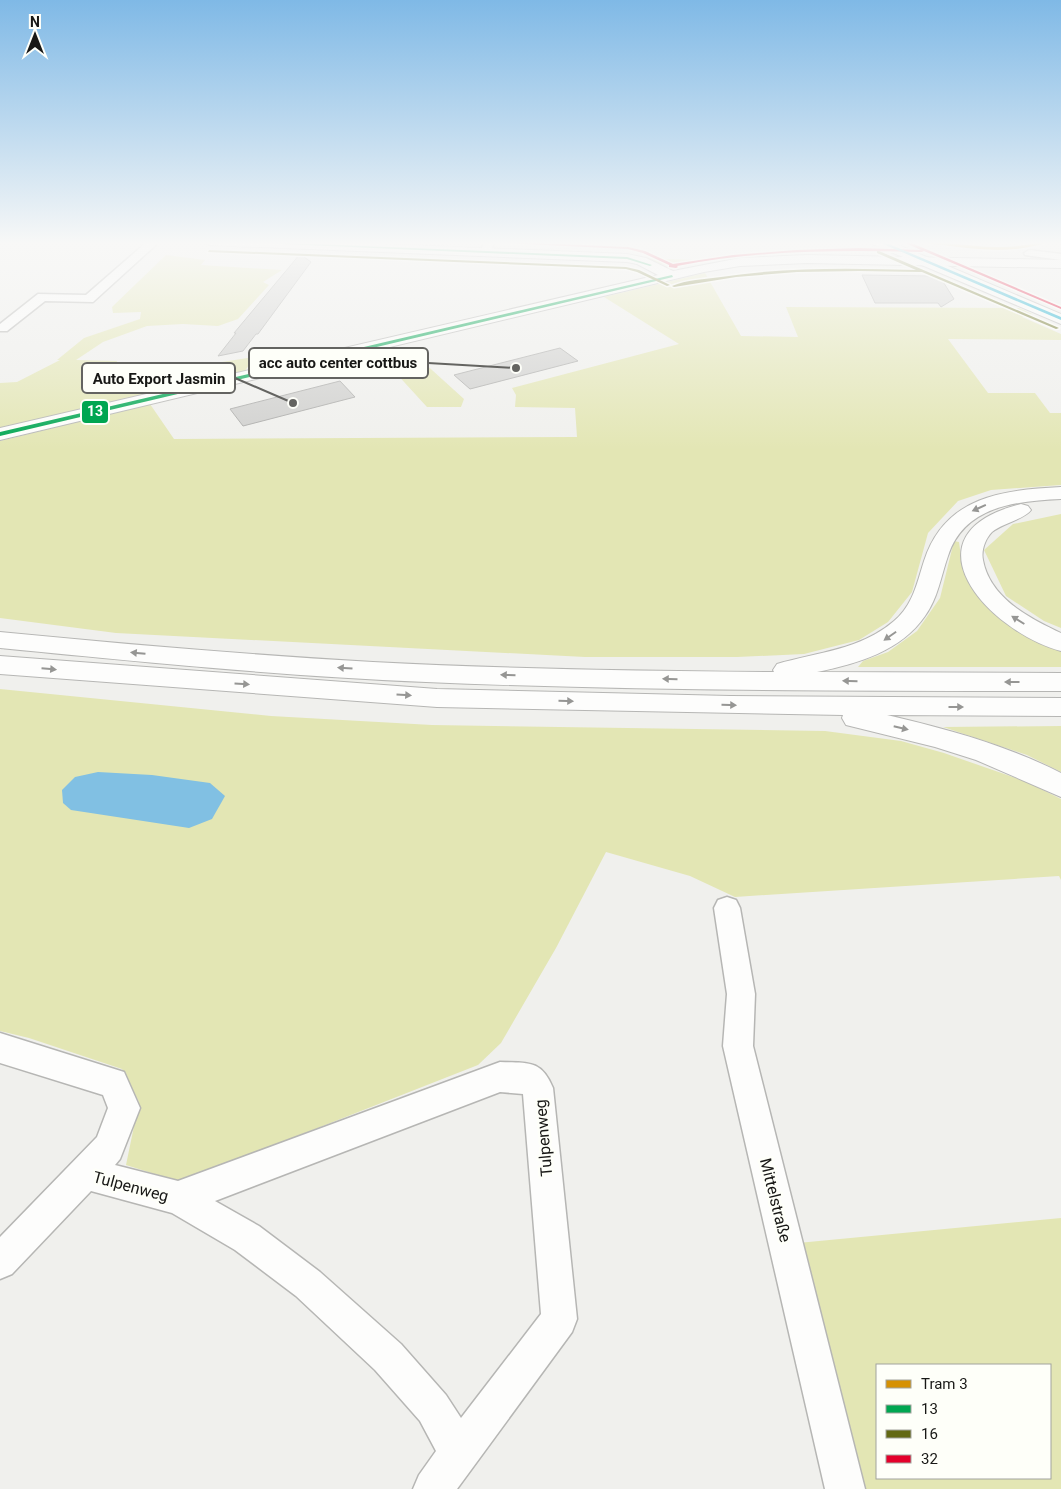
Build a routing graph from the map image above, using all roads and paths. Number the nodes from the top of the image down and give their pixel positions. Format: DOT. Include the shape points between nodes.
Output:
graph roads {
  1 [pos="25,310"];
  2 [pos="525,310"];
  3 [pos="1041,310"];
  4 [pos="1061,319"];
  5 [pos="3,328"];
  6 [pos="0,434"];
  7 [pos="1061,494"];
  8 [pos="1061,506"];
  9 [pos="0,640"];
  10 [pos="1061,643"];
  11 [pos="0,665"];
  12 [pos="737,680"];
  13 [pos="1061,682"];
  14 [pos="802,706"];
  15 [pos="1061,707"];
  16 [pos="1061,786"];
  17 [pos="727,908"];
  18 [pos="0,1048"];
  19 [pos="84,1173"];
  20 [pos="178,1198"];
  21 [pos="0,1262"];
  22 [pos="459,1452"];
  23 [pos="432,1489"];
  24 [pos="845,1489"];
  1 -- 5 [label="street"];
  2 -- 6 [label="main road"];
  3 -- 4 [label="main road"];
  7 -- 12 [label="main road, one-way" via="1000,500 962,516 939,548 924,599 916,612 889,637 848,656"];
  10 -- 8 [label="main road, one-way" via="1034,630 993,601 979,583 971,556 972,544 980,532 1004,514"];
  12 -- 9 [label="main road, one-way" via="424,672 187,658"];
  11 -- 14 [label="main road, one-way" via="437,698"];
  13 -- 12 [label="main road, one-way"];
  14 -- 15 [label="main road, one-way"];
  14 -- 16 [label="main road, one-way" via="974,747"];
  17 -- 24 [label="street, Mittelstraße" via="741,994 738,1046"];
  18 -- 19 [label="street" via="113,1084 124,1108 119,1125 109,1148"];
  19 -- 20 [label="street, Tulpenweg"];
  19 -- 21 [label="street"];
  20 -- 22 [label="street, Tulpenweg" via="247,1238 308,1284 388,1357 433,1408"];
  20 -- 22 [label="street, Tulpenweg" via="500,1077 530,1078 538,1088 559,1319"];
  22 -- 23 [label="street, Tulpenweg"];
}
